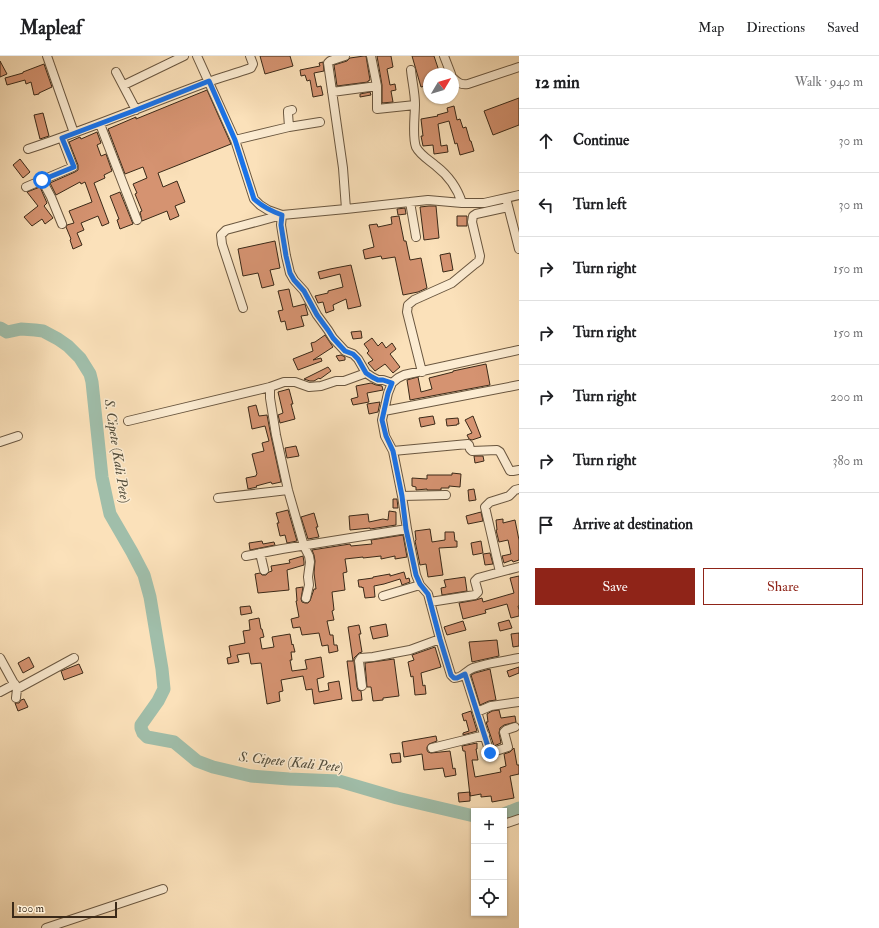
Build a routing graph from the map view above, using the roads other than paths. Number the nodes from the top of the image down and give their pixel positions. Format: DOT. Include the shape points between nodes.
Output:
graph roads {
  1 [pos="47,56"];
  2 [pos="184,56"];
  3 [pos="198,56"];
  4 [pos="250,56"];
  5 [pos="344,56"];
  6 [pos="371,56"];
  7 [pos="444,56"];
  8 [pos="519,67"];
  9 [pos="449,68"];
  10 [pos="411,70"];
  11 [pos="116,72"];
  12 [pos="209,81"];
  13 [pos="459,83"];
  14 [pos="124,85"];
  15 [pos="377,86"];
  16 [pos="332,92"];
  17 [pos="415,105"];
  18 [pos="136,110"];
  19 [pos="292,110"];
  20 [pos="320,122"];
  21 [pos="100,124"];
  22 [pos="289,127"];
  23 [pos="74,133"];
  24 [pos="62,138"];
  25 [pos="235,140"];
  26 [pos="28,149"];
  27 [pos="42,180"];
  28 [pos="26,187"];
  29 [pos="519,196"];
  30 [pos="410,202"];
  31 [pos="462,203"];
  32 [pos="484,203"];
  33 [pos="507,203"];
  34 [pos="346,209"];
  35 [pos="485,212"];
  36 [pos="282,215"];
  37 [pos="137,220"];
  38 [pos="62,224"];
  39 [pos="416,237"];
  40 [pos="519,249"];
  41 [pos="243,308"];
  42 [pos="519,350"];
  43 [pos="422,372"];
  44 [pos="366,373"];
  45 [pos="392,383"];
  46 [pos="519,385"];
  47 [pos="270,387"];
  48 [pos="384,411"];
  49 [pos="128,421"];
  50 [pos="18,436"];
  51 [pos="0,442"];
  52 [pos="393,451"];
  53 [pos="519,470"];
  54 [pos="519,489"];
  55 [pos="288,490"];
  56 [pos="446,495"];
  57 [pos="402,496"];
  58 [pos="218,498"];
  59 [pos="406,529"];
  60 [pos="304,546"];
  61 [pos="260,554"];
  62 [pos="246,556"];
  63 [pos="519,567"];
  64 [pos="264,570"];
  65 [pos="500,572"];
  66 [pos="420,584"];
  67 [pos="382,596"];
  68 [pos="306,598"];
  69 [pos="430,602"];
  70 [pos="440,639"];
  71 [pos="0,658"];
  72 [pos="74,658"];
  73 [pos="519,658"];
  74 [pos="465,674"];
  75 [pos="16,686"];
  76 [pos="362,686"];
  77 [pos="0,692"];
  78 [pos="16,698"];
  79 [pos="519,702"];
  80 [pos="477,712"];
  81 [pos="515,727"];
  82 [pos="485,736"];
  83 [pos="432,748"];
  84 [pos="519,819"];
  85 [pos="507,823"];
  86 [pos="163,889"];
  87 [pos="46,928"];
  1 -- 23 [label="street"];
  2 -- 14 [label="street"];
  3 -- 12 [label="street"];
  4 -- 12 [label="street" via="253,64 251,68"];
  5 -- 16 [label="street" via="328,62"];
  6 -- 15 [label="street"];
  7 -- 9 [label="street"];
  8 -- 13 [label="street" via="468,84"];
  10 -- 17 [label="street"];
  11 -- 14 [label="street"];
  12 -- 18 [label="street"];
  12 -- 25 [label="street"];
  14 -- 18 [label="street"];
  15 -- 16 [label="street"];
  15 -- 17 [label="street" via="377,109"];
  16 -- 34 [label="street"];
  17 -- 31 [label="street" via="416,146 420,153 451,179"];
  18 -- 21 [label="street"];
  19 -- 22 [label="street" via="288,111"];
  20 -- 22 [label="street"];
  21 -- 23 [label="street"];
  21 -- 37 [label="street"];
  22 -- 25 [label="street"];
  23 -- 24 [label="street"];
  24 -- 26 [label="street"];
  24 -- 27 [label="street" via="74,167"];
  25 -- 36 [label="street" via="254,199 268,210"];
  27 -- 28 [label="street"];
  27 -- 38 [label="street"];
  29 -- 33 [label="street"];
  30 -- 31 [label="street" via="428,200"];
  30 -- 34 [label="street"];
  30 -- 39 [label="street"];
  31 -- 32 [label="street"];
  32 -- 33 [label="street"];
  32 -- 35 [label="street"];
  33 -- 35 [label="street"];
  33 -- 40 [label="street"];
  34 -- 36 [label="street"];
  35 -- 43 [label="street" via="473,216 472,222 479,261 452,283 408,305 406,312"];
  36 -- 41 [label="street" via="226,230 221,235"];
  36 -- 44 [label="street" via="281,225 290,273 333,338 345,351 358,359"];
  42 -- 43 [label="street"];
  43 -- 45 [label="street" via="404,375"];
  44 -- 45 [label="street" via="378,380"];
  44 -- 47 [label="street" via="321,386 309,387 284,382"];
  45 -- 48 [label="street"];
  46 -- 48 [label="street"];
  47 -- 49 [label="street"];
  47 -- 55 [label="street" via="276,435"];
  48 -- 52 [label="street" via="382,420"];
  50 -- 51 [label="street"];
  52 -- 53 [label="street" via="468,444 472,451 497,450 510,471"];
  52 -- 57 [label="street"];
  54 -- 65 [label="street" via="509,496 490,502 485,507"];
  55 -- 58 [label="street"];
  55 -- 60 [label="street"];
  56 -- 57 [label="street"];
  57 -- 59 [label="street"];
  59 -- 60 [label="street"];
  59 -- 66 [label="street"];
  60 -- 61 [label="street"];
  60 -- 68 [label="street" via="310,562"];
  61 -- 62 [label="street"];
  61 -- 64 [label="street"];
  63 -- 65 [label="street"];
  65 -- 69 [label="street" via="478,578 475,581 478,592 476,595"];
  66 -- 67 [label="street"];
  66 -- 69 [label="street" via="428,594"];
  69 -- 70 [label="street"];
  70 -- 74 [label="street" via="451,675 457,678"];
  70 -- 76 [label="street" via="410,650 361,658 359,661"];
  71 -- 75 [label="street"];
  72 -- 75 [label="street"];
  73 -- 74 [label="street" via="481,665"];
  74 -- 80 [label="street"];
  75 -- 77 [label="street"];
  75 -- 78 [label="street"];
  79 -- 80 [label="street" via="491,706"];
  80 -- 82 [label="street"];
  81 -- 82 [label="street" via="504,732 508,747 490,753"];
  82 -- 83 [label="street"];
  84 -- 85 [label="street"];
  86 -- 87 [label="street"];
}
